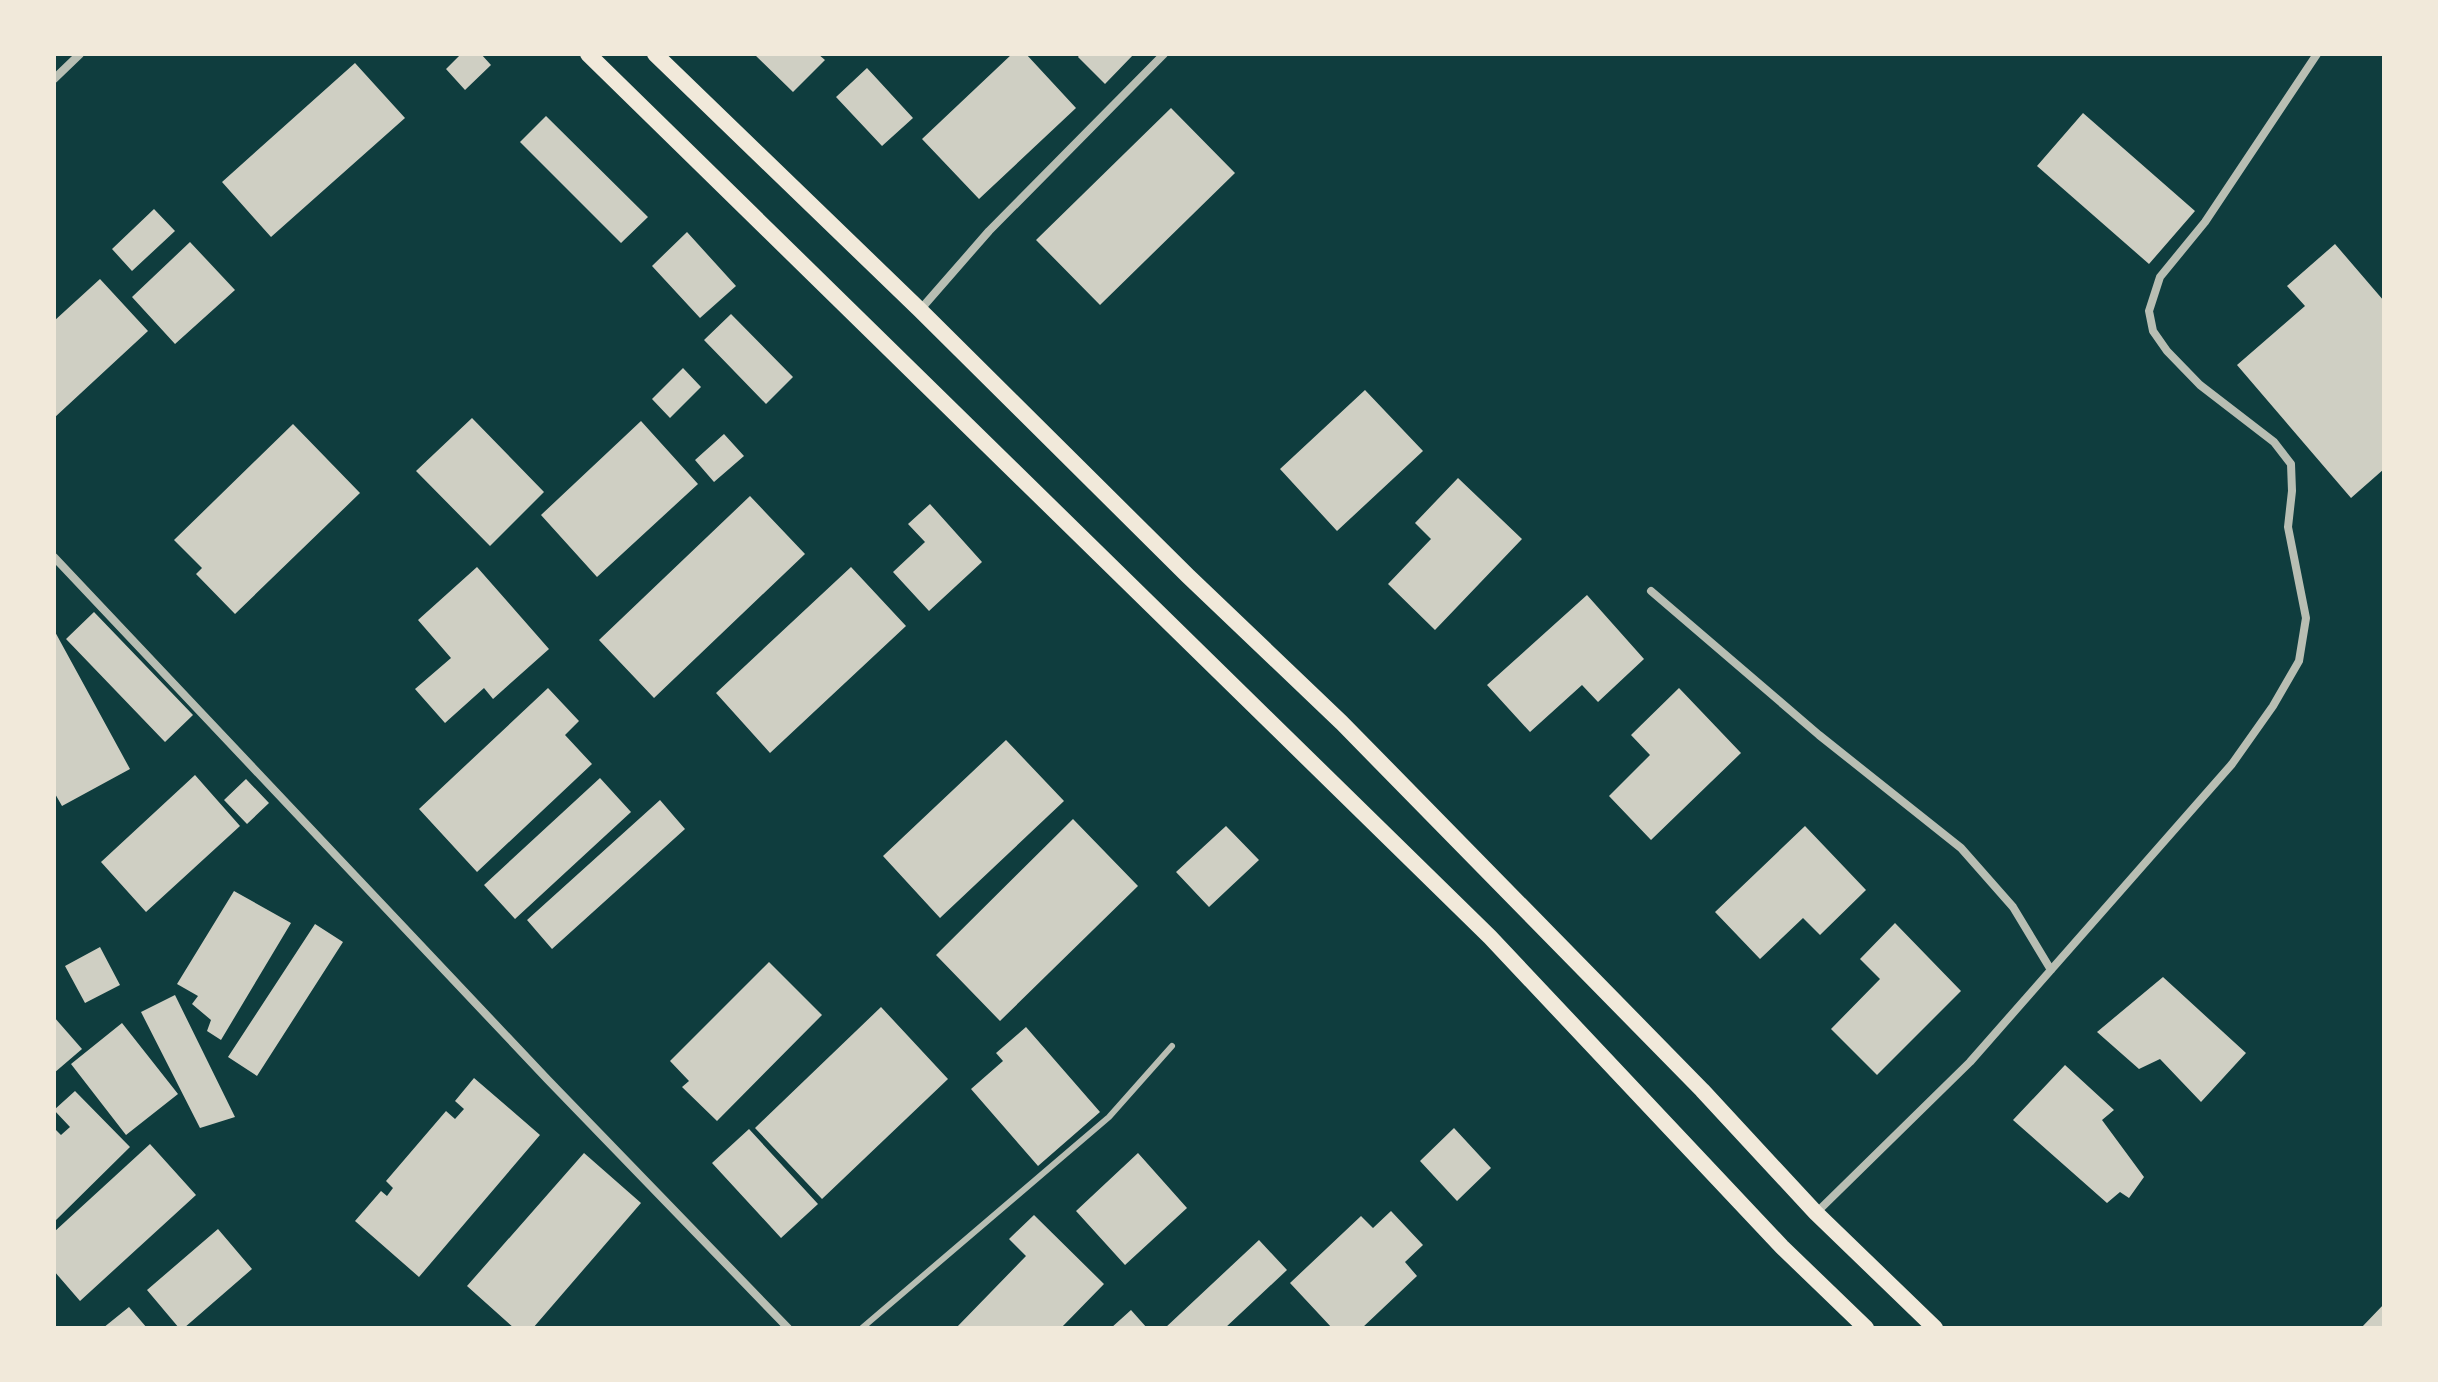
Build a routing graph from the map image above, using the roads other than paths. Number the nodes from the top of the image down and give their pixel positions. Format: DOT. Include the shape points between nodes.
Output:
graph roads {
  1 [pos="80,54"];
  2 [pos="588,54"];
  3 [pos="655,54"];
  4 [pos="1164,54"];
  5 [pos="2317,54"];
  6 [pos="54,79"];
  7 [pos="920,310"];
  8 [pos="54,557"];
  9 [pos="1651,591"];
  10 [pos="2051,970"];
  11 [pos="1172,1046"];
  12 [pos="1816,1213"];
  13 [pos="788,1328"];
  14 [pos="862,1328"];
  15 [pos="1866,1328"];
  16 [pos="1935,1328"];
  1 -- 6 [label="street"];
  2 -- 15 [label="main road" via="1479,926 1782,1247"];
  3 -- 7 [label="main road"];
  4 -- 7 [label="street" via="989,231"];
  5 -- 10 [label="street" via="2205,222 2160,277 2149,311 2153,331 2167,351 2200,385 2274,442 2291,464 2288,527 2306,618 2299,661 2232,764"];
  7 -- 12 [label="main road" via="1342,723"];
  8 -- 13 [label="street"];
  9 -- 10 [label="street" via="1961,848 2013,907"];
  10 -- 12 [label="street" via="1970,1062"];
  11 -- 14 [label="lane" via="1109,1117"];
  12 -- 16 [label="main road"];
}
